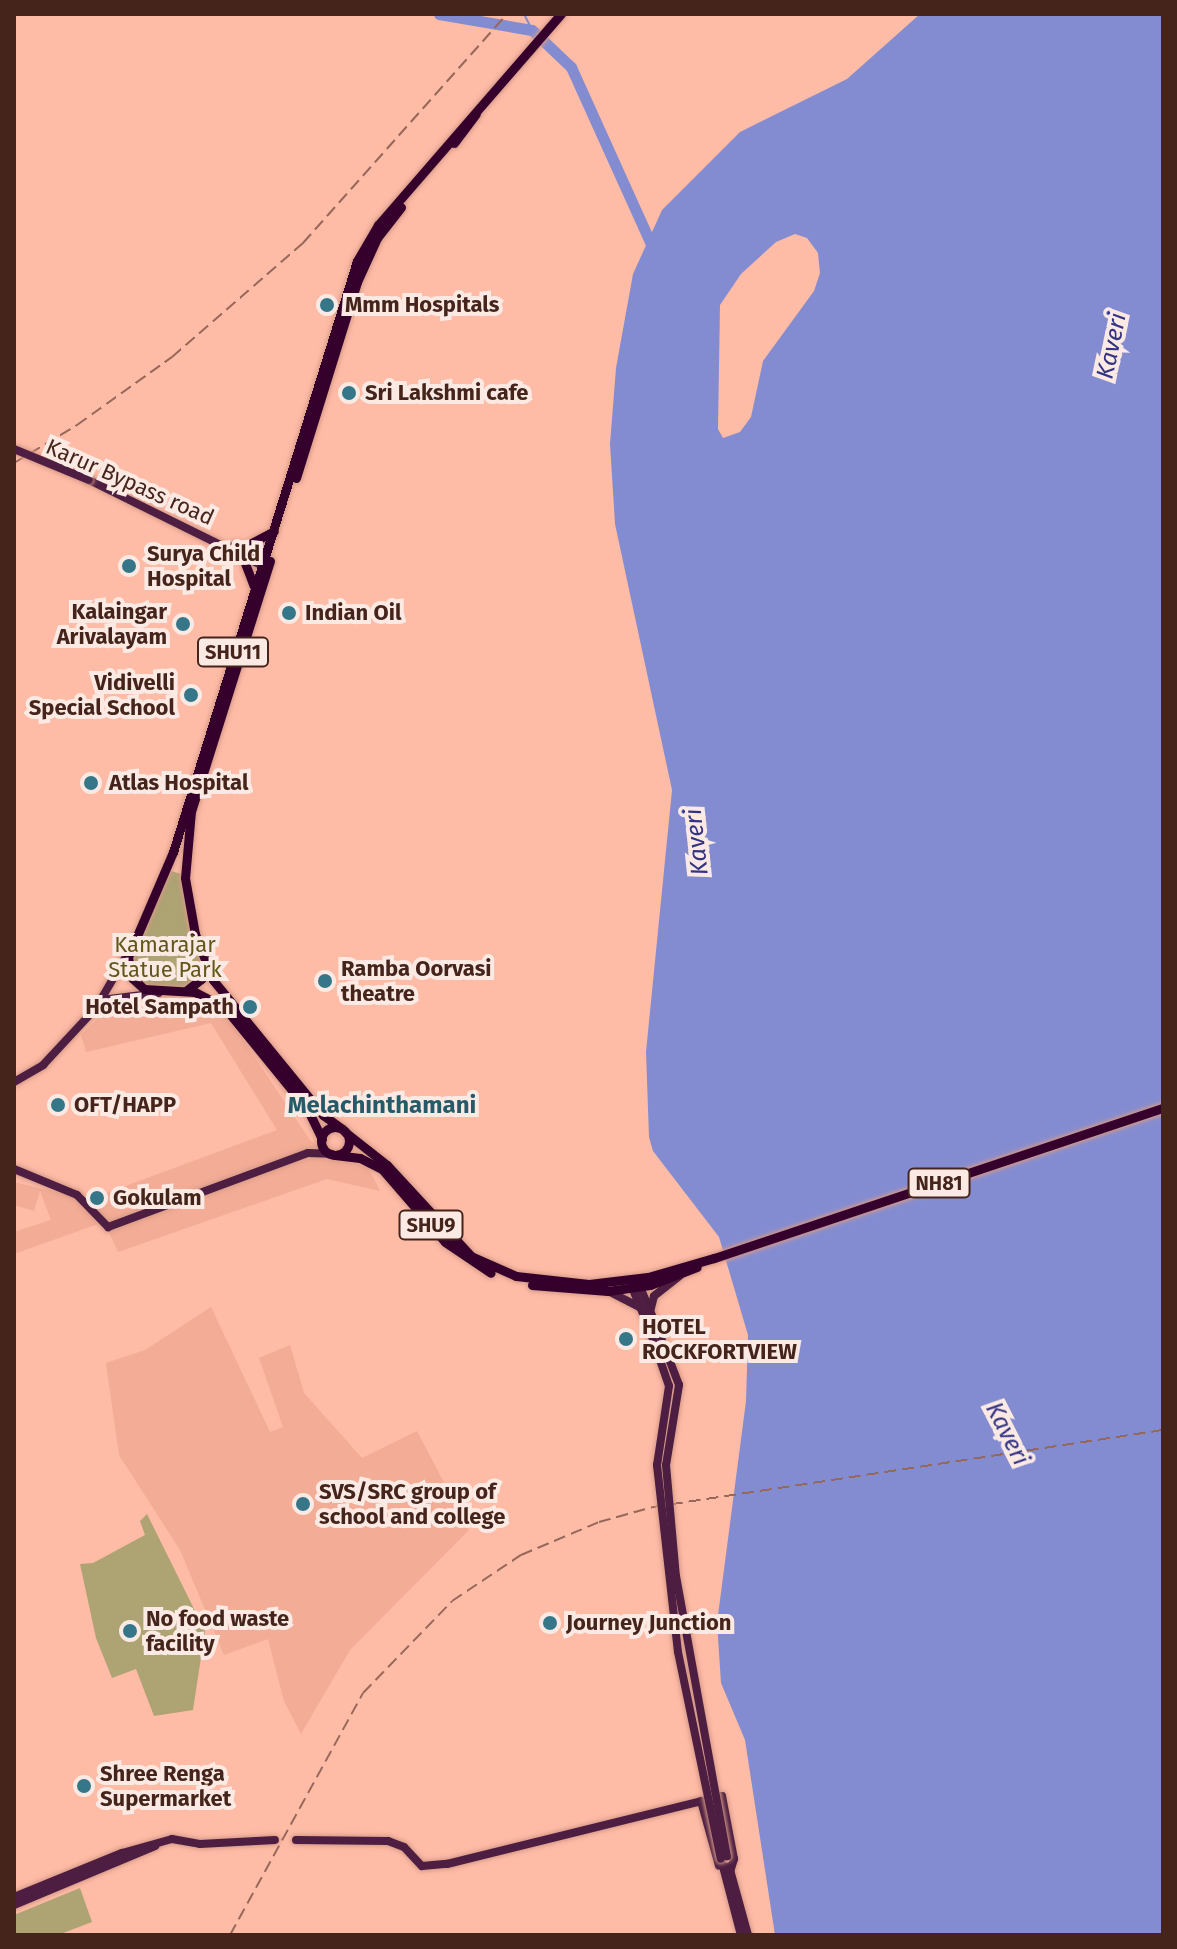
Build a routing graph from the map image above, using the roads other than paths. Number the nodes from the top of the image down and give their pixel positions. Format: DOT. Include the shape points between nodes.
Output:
graph roads {
  1 [pos="561,14"];
  2 [pos="405,198"];
  3 [pos="14,449"];
  4 [pos="275,530"];
  5 [pos="242,553"];
  6 [pos="266,563"];
  7 [pos="254,586"];
  8 [pos="161,880"];
  9 [pos="189,899"];
  10 [pos="132,946"];
  11 [pos="200,953"];
  12 [pos="164,993"];
  13 [pos="96,1008"];
  14 [pos="14,1082"];
  15 [pos="1163,1108"];
  16 [pos="344,1130"];
  17 [pos="322,1139"];
  18 [pos="308,1153"];
  19 [pos="333,1155"];
  20 [pos="14,1169"];
  21 [pos="714,1258"];
  22 [pos="673,1277"];
  23 [pos="634,1283"];
  24 [pos="544,1284"];
  25 [pos="608,1291"];
  26 [pos="640,1307"];
  27 [pos="651,1312"];
  28 [pos="701,1801"];
  29 [pos="275,1840"];
  30 [pos="296,1840"];
  31 [pos="155,1845"];
  32 [pos="724,1857"];
  33 [pos="727,1872"];
  34 [pos="14,1897"];
  35 [pos="14,1905"];
  36 [pos="741,1935"];
  37 [pos="748,1935"];
  1 -- 2 [label="highway, SHU11"];
  2 -- 4 [label="highway, SHU11" via="378,225 357,261"];
  2 -- 6 [label="highway, SHU11" via="377,238 357,282"];
  3 -- 5 [label="main road, Karur Bypass road, bridge"];
  4 -- 5 [label="highway"];
  4 -- 6 [label="highway, SHU11"];
  5 -- 6 [label="main road, Karur Bypass road"];
  5 -- 7 [label="highway"];
  6 -- 7 [label="highway, SHU11"];
  6 -- 9 [label="highway, SHU11" via="185,837"];
  7 -- 8 [label="highway, SHU11"];
  8 -- 9 [label="highway" via="171,870 178,872"];
  8 -- 10 [label="highway, SHU11"];
  9 -- 11 [label="highway, SHU11"];
  10 -- 12 [label="highway" via="132,978 144,989"];
  10 -- 13 [label="main road"];
  11 -- 12 [label="highway" via="204,972 197,985"];
  11 -- 16 [label="highway, SHU11" via="232,1005 323,1115"];
  12 -- 13 [label="main road" via="109,999"];
  12 -- 17 [label="highway" via="207,995 225,1008 308,1110"];
  13 -- 14 [label="main road" via="43,1065"];
  15 -- 21 [label="highway, NH81"];
  16 -- 17 [label="highway, SHU9" via="328,1129"];
  16 -- 19 [label="highway" via="347,1149"];
  16 -- 24 [label="highway, SHU9" via="387,1165 471,1256"];
  17 -- 18 [label="main road, SHU9"];
  17 -- 19 [label="highway"];
  18 -- 19 [label="main road, SHU9"];
  18 -- 20 [label="main road, SHU9" via="108,1227 77,1195"];
  19 -- 24 [label="highway, SHU9" via="382,1169 445,1242 478,1269"];
  21 -- 22 [label="highway, SHU9"];
  22 -- 23 [label="highway, SHU9"];
  22 -- 27 [label="main road" via="654,1296"];
  23 -- 24 [label="highway, SHU9"];
  23 -- 25 [label="highway, SHU9"];
  23 -- 26 [label="main road"];
  23 -- 27 [label="main road"];
  24 -- 25 [label="highway, SHU9"];
  25 -- 26 [label="main road"];
  26 -- 32 [label="main road, bridge" via="669,1386 657,1465 668,1577 680,1666"];
  27 -- 32 [label="main road, bridge" via="679,1385 666,1465 676,1576"];
  28 -- 30 [label="main road" via="514,1849 422,1866 393,1842"];
  28 -- 33 [label="main road" via="716,1863"];
  28 -- 33 [label="main road" via="722,1796 733,1854"];
  29 -- 31 [label="main road" via="200,1844 172,1839"];
  31 -- 34 [label="main road"];
  31 -- 35 [label="main road"];
  32 -- 33 [label="main road"];
  33 -- 36 [label="main road"];
  33 -- 37 [label="main road"];
}
